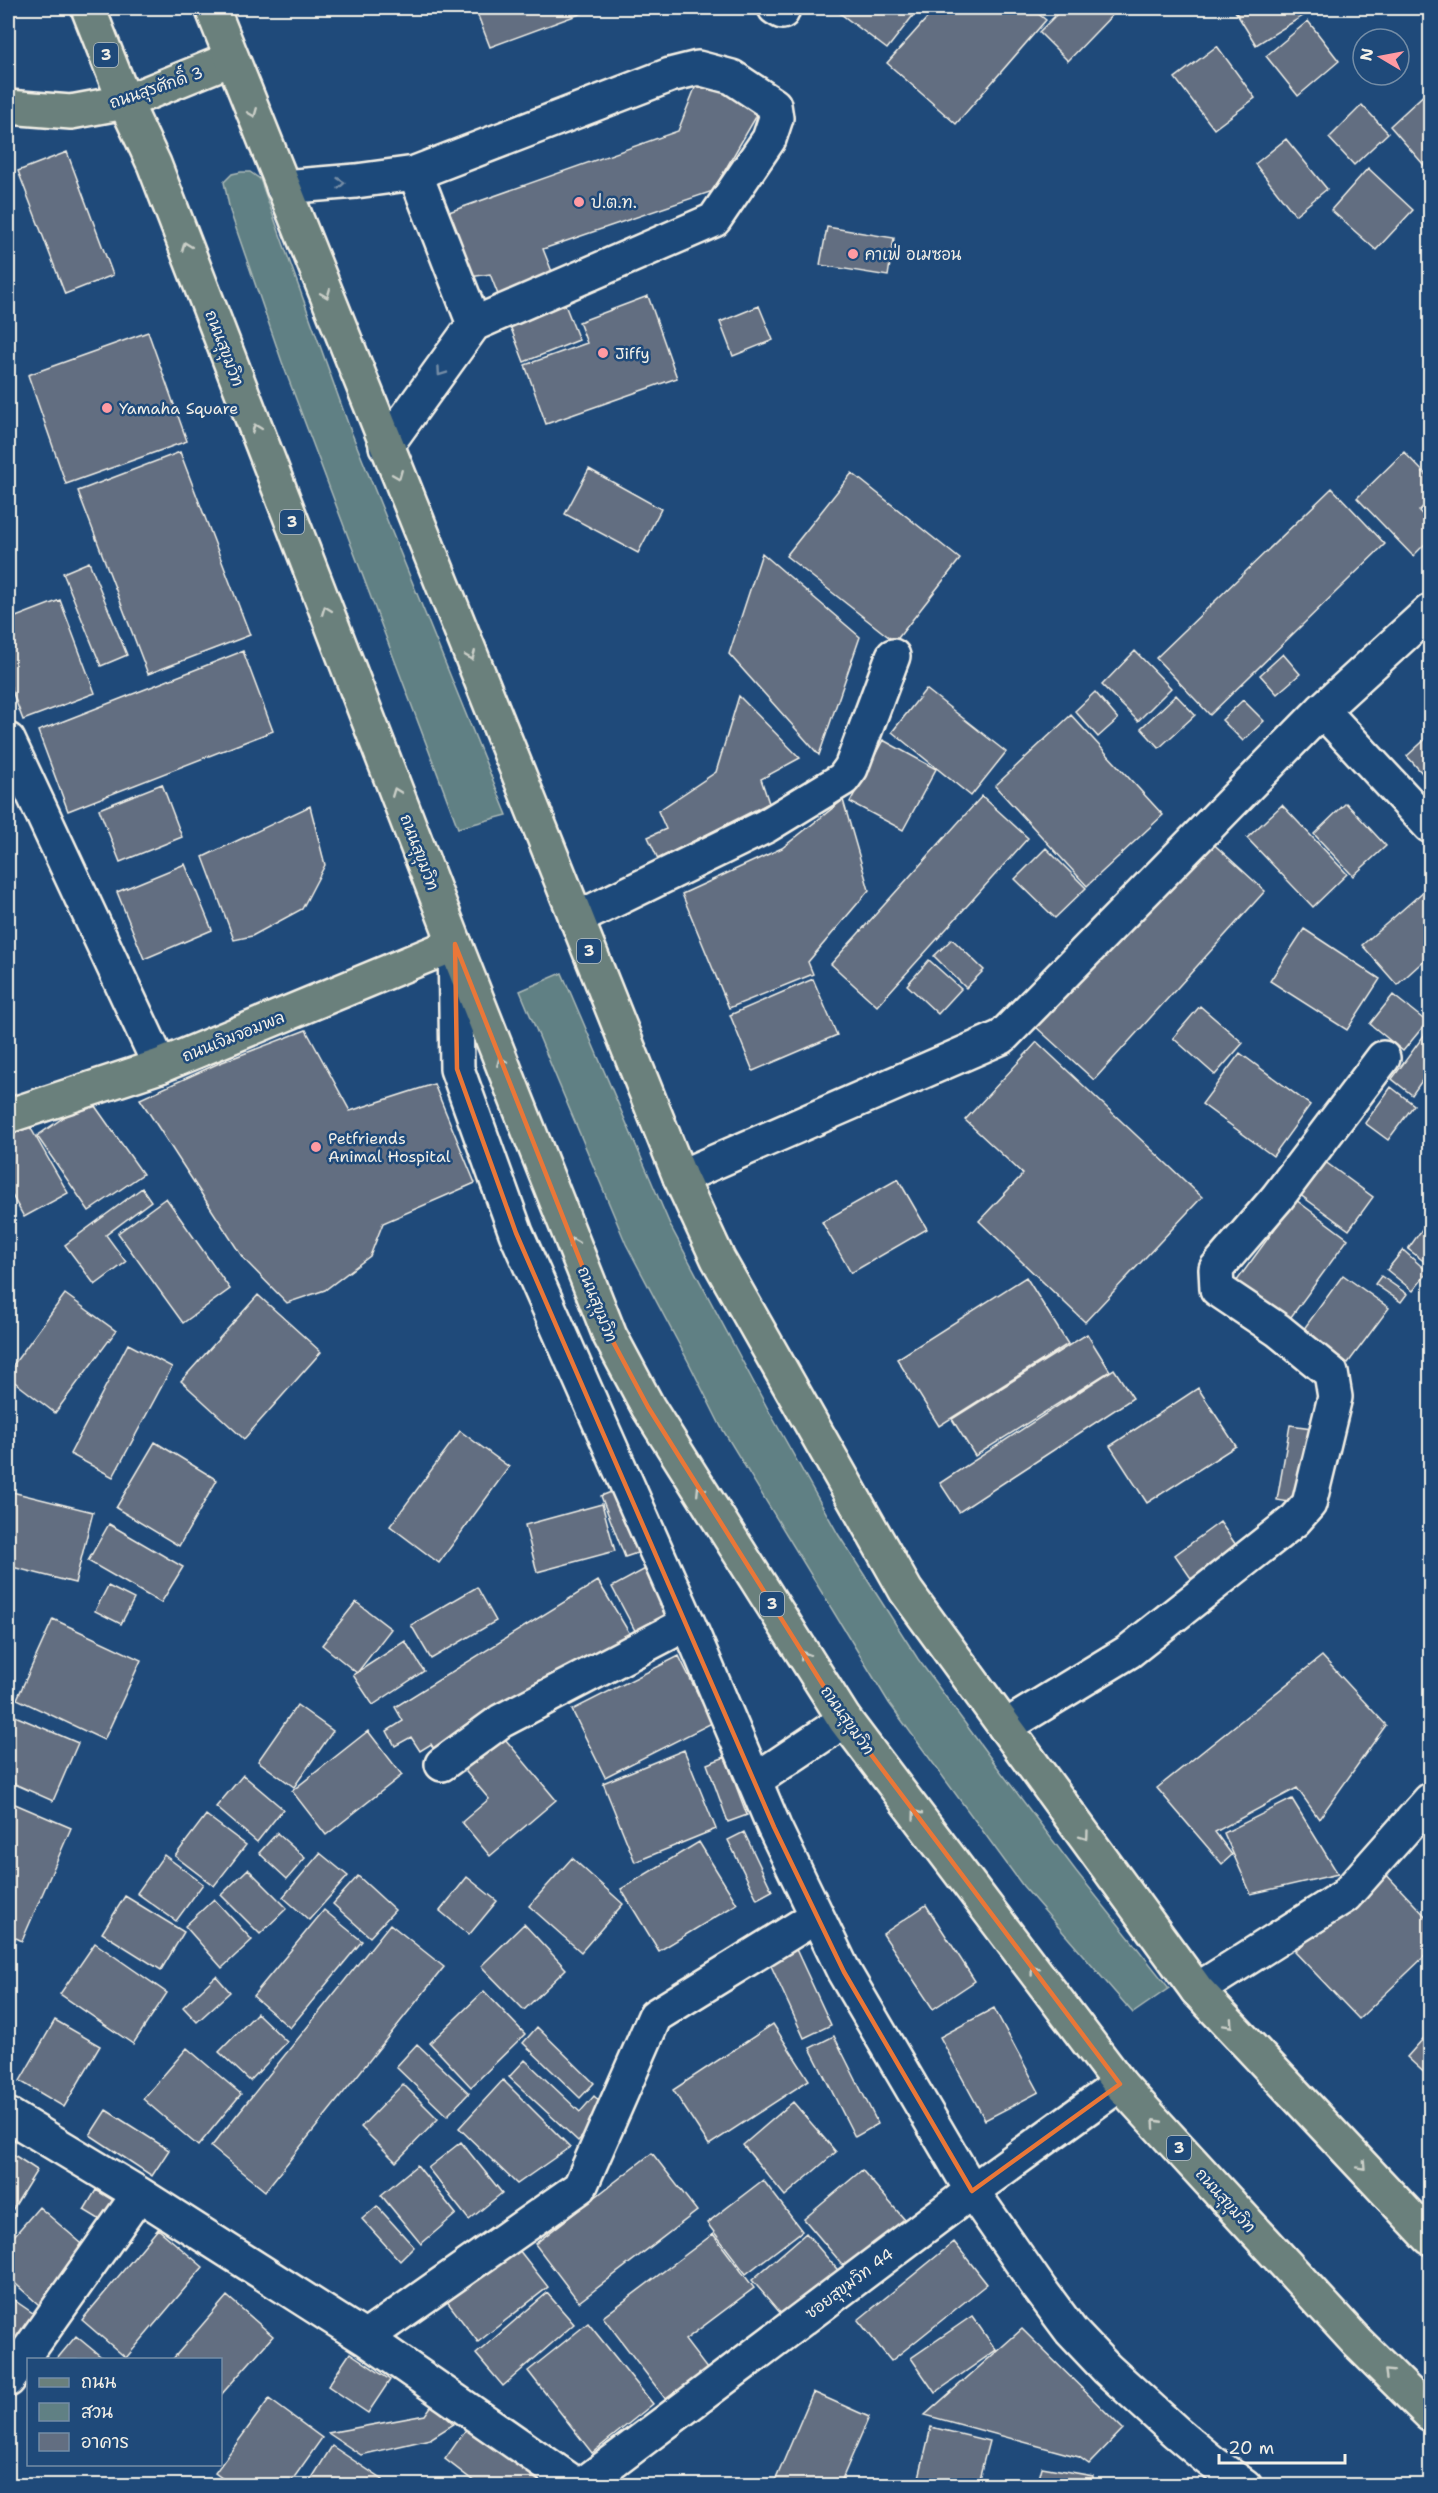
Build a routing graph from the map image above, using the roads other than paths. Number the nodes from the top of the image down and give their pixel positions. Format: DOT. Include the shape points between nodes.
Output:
graph roads {
  1 [pos="88,8"];
  2 [pos="212,8"];
  3 [pos="231,59"];
  4 [pos="125,102"];
  5 [pos="8,107"];
  6 [pos="415,173"];
  7 [pos="282,187"];
  8 [pos="474,324"];
  9 [pos="386,446"];
  10 [pos="1431,611"];
  11 [pos="893,656"];
  12 [pos="1322,710"];
  13 [pos="8,740"];
  14 [pos="1431,826"];
  15 [pos="576,920"];
  16 [pos="455,944"];
  17 [pos="1383,1058"];
  18 [pos="159,1066"];
  19 [pos="8,1116"];
  20 [pos="680,1177"];
  21 [pos="610,1336"];
  22 [pos="568,1352"];
  23 [pos="688,1623"];
  24 [pos="845,1720"];
  25 [pos="1005,1726"];
  26 [pos="442,1764"];
  27 [pos="754,1781"];
  28 [pos="1431,1800"];
  29 [pos="817,1916"];
  30 [pos="1197,1990"];
  31 [pos="1120,2084"];
  32 [pos="8,2115"];
  33 [pos="972,2191"];
  34 [pos="139,2194"];
  35 [pos="1431,2238"];
  36 [pos="365,2338"];
  37 [pos="8,2380"];
  38 [pos="1431,2414"];
  39 [pos="579,2486"];
  40 [pos="1245,2486"];
  1 -- 4 [label="main road, ถนนสุขุมวิท / 3"];
  2 -- 3 [label="main road, 3"];
  3 -- 4 [label="main road, ถนนสุรศักดิ์ 3"];
  3 -- 7 [label="main road, 3, one-way"];
  4 -- 5 [label="main road, ถนนสุรศักดิ์ 3" via="71,112"];
  16 -- 4 [label="main road, ถนนสุขุมวิท / 3, one-way" via="154,164"];
  7 -- 6 [label="street, one-way"];
  6 -- 8 [label="street"];
  6 -- 8 [label="street" via="670,75 698,68 732,77 774,105 776,118 769,139 714,220"];
  7 -- 9 [label="main road, 3, one-way"];
  8 -- 9 [label="street, one-way"];
  9 -- 15 [label="main road, 3, one-way"];
  10 -- 12 [label="street"];
  11 -- 15 [label="street" via="851,768 843,779 766,826"];
  12 -- 14 [label="street"];
  12 -- 20 [label="street" via="1002,1037"];
  13 -- 18 [label="street"];
  15 -- 20 [label="main road, 3"];
  16 -- 18 [label="main road, ถนนเจิมจอมพล"];
  21 -- 16 [label="main road, ถนนสุขุมวิท / 3, one-way"];
  16 -- 22 [label="street" via="457,1069 516,1233"];
  17 -- 25 [label="street" via="1277,1197 1216,1269 1216,1289 1278,1330 1331,1373 1335,1397 1308,1504 1295,1520 1128,1652"];
  18 -- 19 [label="main road, ถนนเจิมจอมพล"];
  20 -- 25 [label="main road, 3" via="718,1259 906,1592"];
  21 -- 22 [label="street"];
  24 -- 21 [label="main road, ถนนสุขุมวิท / 3, one-way" via="648,1407"];
  22 -- 23 [label="street"];
  23 -- 26 [label="street" via="501,1721"];
  23 -- 27 [label="street"];
  24 -- 27 [label="street"];
  31 -- 24 [label="main road, ถนนสุขุมวิท / 3, one-way"];
  25 -- 30 [label="main road, 3, one-way"];
  27 -- 29 [label="street"];
  28 -- 30 [label="street" via="1345,1896"];
  29 -- 33 [label="street" via="844,1972"];
  29 -- 36 [label="street" via="655,2016 580,2187"];
  30 -- 35 [label="main road, 3, one-way"];
  31 -- 33 [label="street, ซอยสุขุมวิท 44"];
  38 -- 31 [label="main road, ถนนสุขุมวิท / 3, one-way" via="1357,2342"];
  32 -- 34 [label="street"];
  33 -- 39 [label="street, ซอยสุขุมวิท 44"];
  33 -- 40 [label="street" via="1071,2331 1176,2432"];
  34 -- 36 [label="street"];
  34 -- 37 [label="street"];
  36 -- 39 [label="street"];
}
